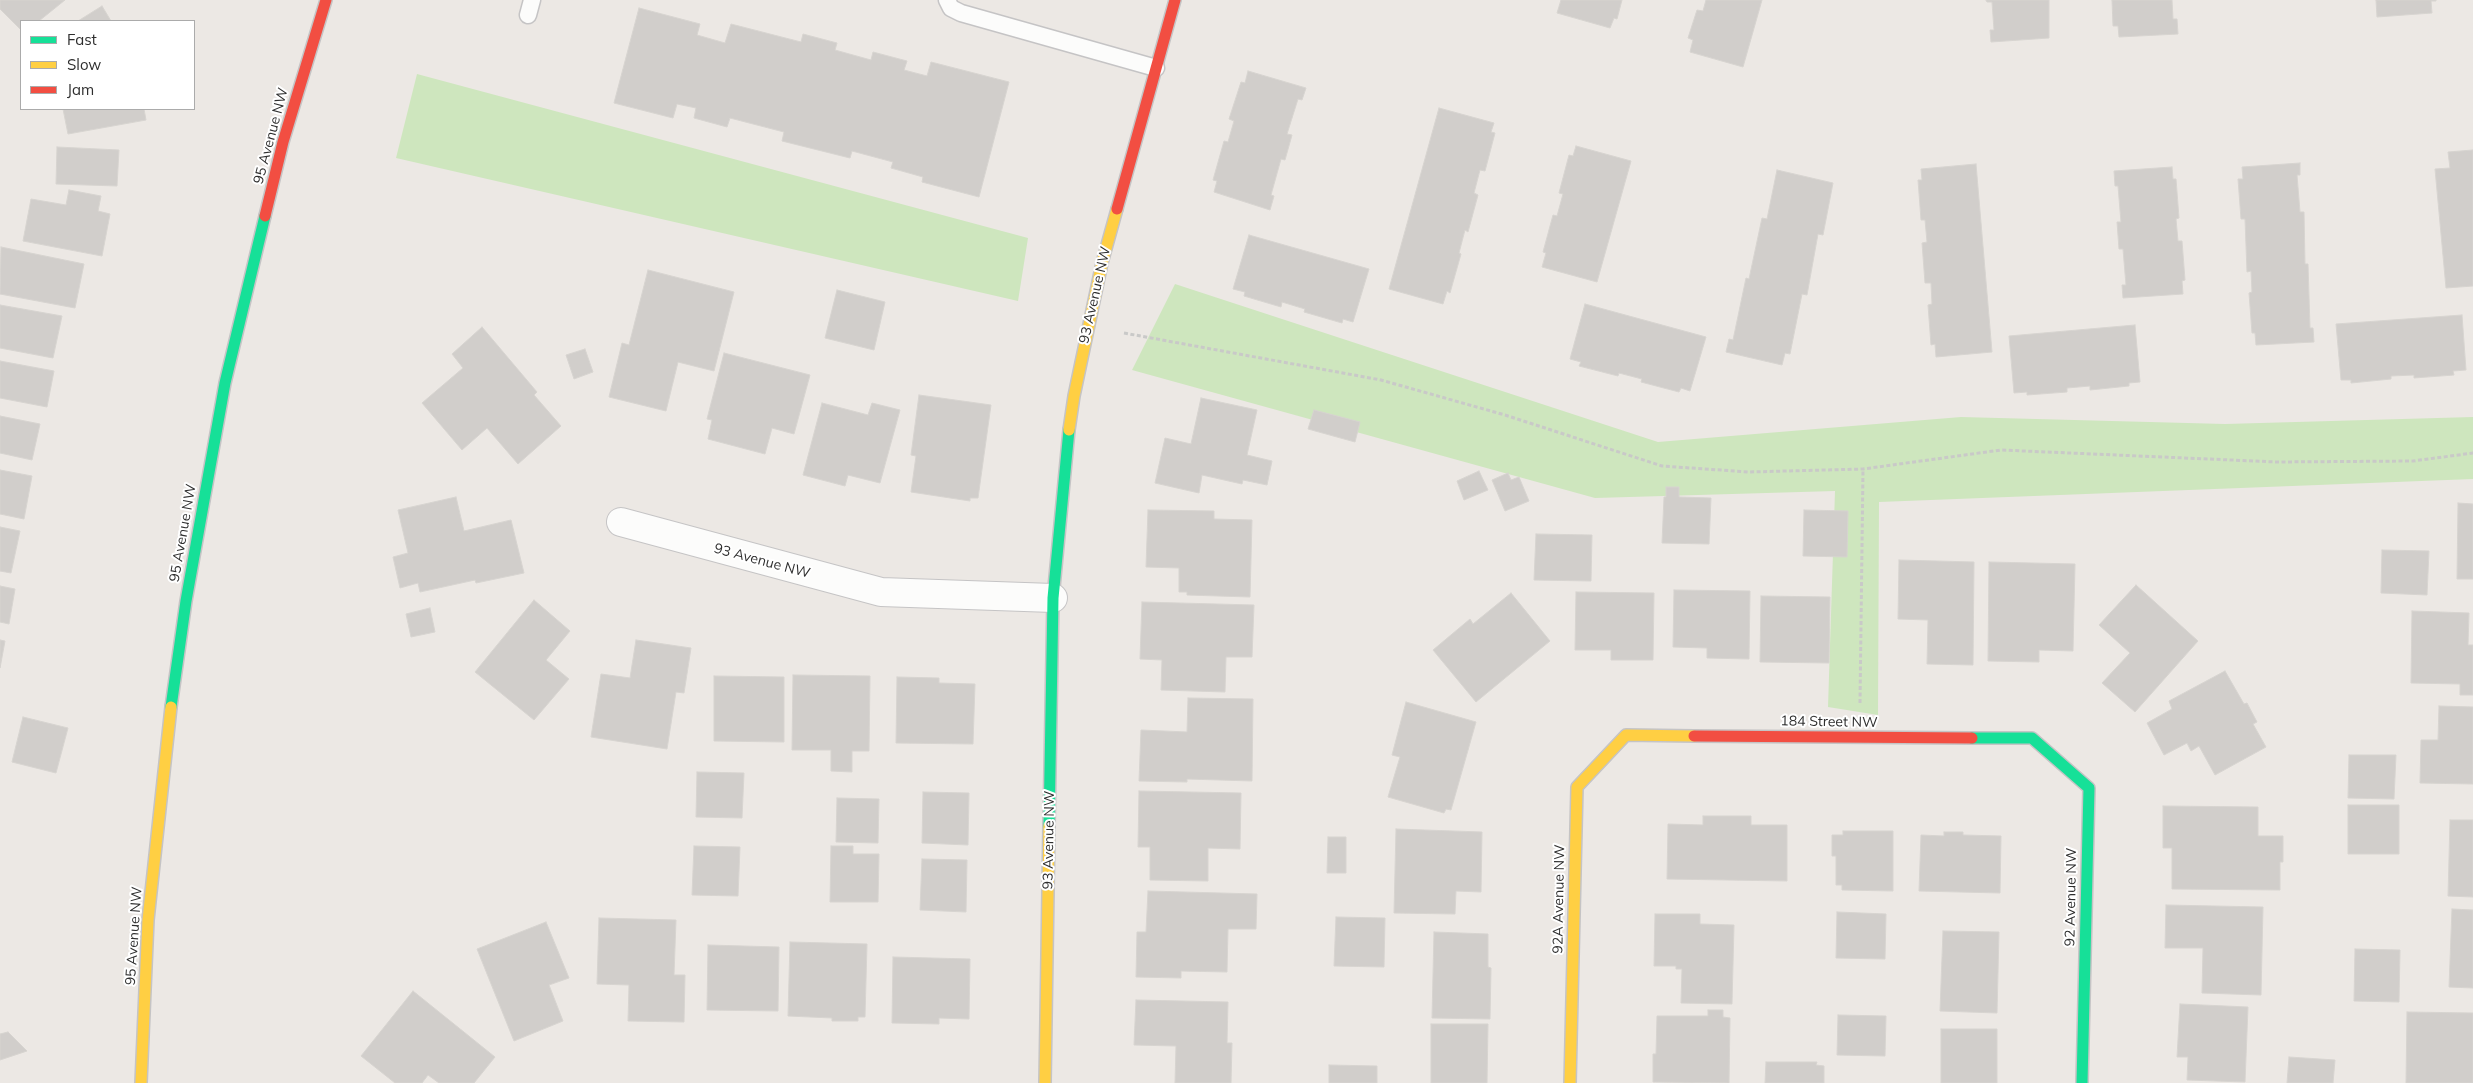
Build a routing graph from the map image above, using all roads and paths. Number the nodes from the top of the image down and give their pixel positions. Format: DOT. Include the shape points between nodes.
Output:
graph roads {
  1 [pos="326,0"];
  2 [pos="947,0"];
  3 [pos="1175,0"];
  4 [pos="1156,68"];
  5 [pos="1124,333"];
  6 [pos="2473,454"];
  7 [pos="1863,469"];
  8 [pos="621,522"];
  9 [pos="1053,598"];
  10 [pos="1626,735"];
  11 [pos="1860,738"];
  12 [pos="2032,738"];
  13 [pos="141,1083"];
  14 [pos="1045,1083"];
  15 [pos="1570,1083"];
  16 [pos="2082,1083"];
  1 -- 13 [label="street, 95 Avenue NW" via="282,142 225,383 186,601 148,920"];
  2 -- 4 [label="lane" via="951,8 961,14"];
  3 -- 4 [label="street, 93 Avenue NW"];
  4 -- 9 [label="street, 93 Avenue NW" via="1102,263 1079,370 1064,467"];
  5 -- 7 [label="path" via="1381,380 1662,466 1748,472"];
  6 -- 7 [label="path" via="2413,461 2277,462 2001,450"];
  7 -- 11 [label="path"];
  8 -- 9 [label="street, 93 Avenue NW" via="881,592"];
  9 -- 14 [label="street, 93 Avenue NW"];
  10 -- 11 [label="street, 184 Street NW"];
  10 -- 15 [label="street, 92A Avenue NW" via="1577,787"];
  11 -- 12 [label="street, 184 Street NW"];
  12 -- 16 [label="street, 92 Avenue NW" via="2089,788"];
}
